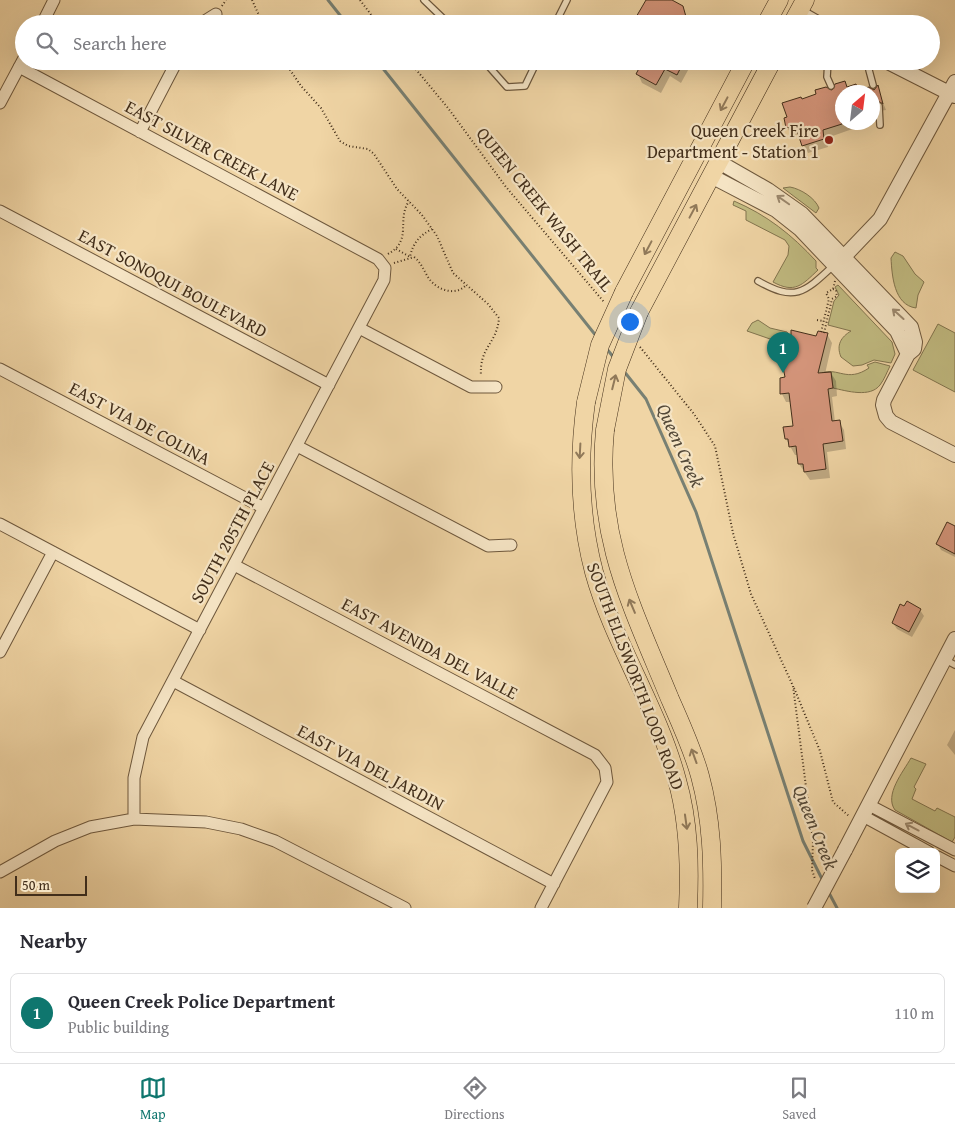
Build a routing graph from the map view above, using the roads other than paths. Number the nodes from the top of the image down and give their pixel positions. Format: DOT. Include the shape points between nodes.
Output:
graph roads {
  1 [pos="54,0"];
  2 [pos="424,0"];
  3 [pos="567,0"];
  4 [pos="778,2"];
  5 [pos="798,12"];
  6 [pos="46,15"];
  7 [pos="440,15"];
  8 [pos="560,15"];
  9 [pos="771,15"];
  10 [pos="17,70"];
  11 [pos="33,70"];
  12 [pos="173,70"];
  13 [pos="492,70"];
  14 [pos="532,70"];
  15 [pos="741,70"];
  16 [pos="767,70"];
  17 [pos="827,70"];
  18 [pos="869,70"];
  19 [pos="907,70"];
  20 [pos="873,85"];
  21 [pos="830,86"];
  22 [pos="953,90"];
  23 [pos="0,103"];
  24 [pos="140,132"];
  25 [pos="715,169"];
  26 [pos="0,211"];
  27 [pos="382,266"];
  28 [pos="838,267"];
  29 [pos="758,281"];
  30 [pos="359,328"];
  31 [pos="0,368"];
  32 [pos="329,385"];
  33 [pos="496,387"];
  34 [pos="297,446"];
  35 [pos="955,455"];
  36 [pos="264,508"];
  37 [pos="0,524"];
  38 [pos="511,545"];
  39 [pos="53,552"];
  40 [pos="234,565"];
  41 [pos="200,630"];
  42 [pos="955,639"];
  43 [pos="0,652"];
  44 [pos="950,662"];
  45 [pos="173,681"];
  46 [pos="863,815"];
  47 [pos="134,818"];
  48 [pos="922,848"];
  49 [pos="955,850"];
  50 [pos="940,858"];
  51 [pos="955,866"];
  52 [pos="0,872"];
  53 [pos="554,884"];
  54 [pos="402,907"];
  55 [pos="541,908"];
  56 [pos="688,908"];
  57 [pos="712,908"];
  58 [pos="814,908"];
  1 -- 6 [label="street"];
  2 -- 7 [label="lane"];
  3 -- 8 [label="lane"];
  4 -- 5 [label="main road"];
  4 -- 9 [label="main road"];
  10 -- 23 [label="street"];
  11 -- 24 [label="street, EAST SILVER CREEK LANE"];
  12 -- 24 [label="street"];
  13 -- 14 [label="lane" via="507,87 524,86"];
  15 -- 56 [label="main road, SOUTH ELLSWORTH LOOP ROAD, one-way, bridge" via="624,292 600,345 586,402 580,475 586,537 602,595 677,779 688,842"];
  16 -- 25 [label="main road, SOUTH ELLSWORTH LOOP ROAD"];
  17 -- 21 [label="lane"];
  18 -- 20 [label="lane"];
  19 -- 22 [label="street"];
  22 -- 28 [label="street" via="880,219"];
  24 -- 27 [label="street, EAST SILVER CREEK LANE"];
  25 -- 28 [label="street" via="788,218"];
  57 -- 25 [label="main road, SOUTH ELLSWORTH LOOP ROAD, one-way, bridge" via="711,835 700,778 622,582 612,546 603,489 604,430 617,369 639,312"];
  26 -- 32 [label="street, EAST SONOQUI BOULEVARD"];
  27 -- 30 [label="street, SOUTH 205TH PLACE" via="384,280"];
  28 -- 29 [label="lane" via="795,294 774,290"];
  28 -- 35 [label="street" via="911,326 914,349 908,354 884,400 886,416 891,422"];
  30 -- 32 [label="street, SOUTH 205TH PLACE"];
  30 -- 33 [label="street" via="471,387"];
  31 -- 36 [label="street, EAST VIA DE COLINA"];
  32 -- 34 [label="street, SOUTH 205TH PLACE"];
  34 -- 36 [label="street, SOUTH 205TH PLACE"];
  34 -- 38 [label="street" via="488,546"];
  36 -- 40 [label="street, SOUTH 205TH PLACE"];
  37 -- 39 [label="street"];
  39 -- 41 [label="street"];
  39 -- 43 [label="street"];
  40 -- 41 [label="street, SOUTH 205TH PLACE"];
  40 -- 53 [label="street, EAST AVENIDA DEL VALLE" via="595,755 606,768 607,782"];
  41 -- 45 [label="street, SOUTH 205TH PLACE"];
  42 -- 44 [label="street"];
  44 -- 46 [label="street"];
  45 -- 47 [label="street, SOUTH 205TH PLACE" via="143,737 134,778"];
  45 -- 53 [label="street, EAST VIA DEL JARDIN"];
  46 -- 48 [label="street"];
  49 -- 46 [label="street, one-way"];
  46 -- 58 [label="street, bridge"];
  47 -- 52 [label="street" via="90,827 54,841"];
  47 -- 54 [label="street" via="206,822 241,829 275,841"];
  50 -- 51 [label="street"];
  53 -- 55 [label="street"];
}
